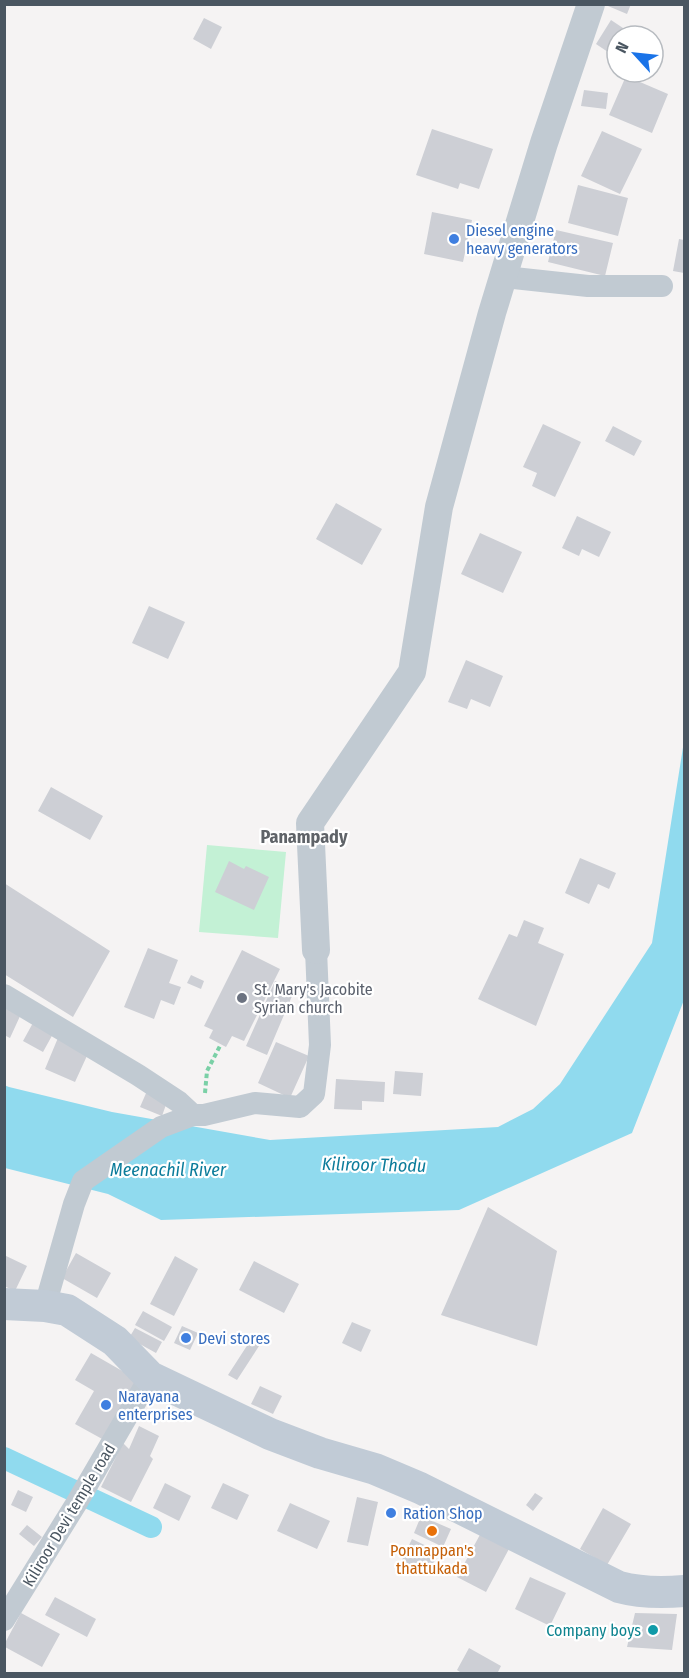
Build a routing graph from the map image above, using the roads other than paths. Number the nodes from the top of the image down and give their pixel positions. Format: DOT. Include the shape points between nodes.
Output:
graph roads {
  1 [pos="591,4"];
  2 [pos="504,277"];
  3 [pos="662,286"];
  4 [pos="316,950"];
  5 [pos="4,995"];
  6 [pos="193,1116"];
  7 [pos="4,1304"];
  8 [pos="45,1306"];
  9 [pos="150,1377"];
  10 [pos="684,1591"];
  11 [pos="4,1620"];
  1 -- 2 [label="street"];
  2 -- 3 [label="street" via="588,286"];
  2 -- 4 [label="street" via="439,507 412,672 310,823"];
  4 -- 6 [label="street" via="320,1045 314,1094 300,1107 255,1104"];
  5 -- 6 [label="street" via="138,1075"];
  6 -- 8 [label="street" via="161,1127 83,1181"];
  7 -- 8 [label="main road"];
  8 -- 9 [label="main road" via="67,1310 115,1341"];
  9 -- 10 [label="main road" via="270,1434 420,1488 618,1587 637,1592"];
  9 -- 11 [label="street, Kiliroor Devi temple road"];
}
